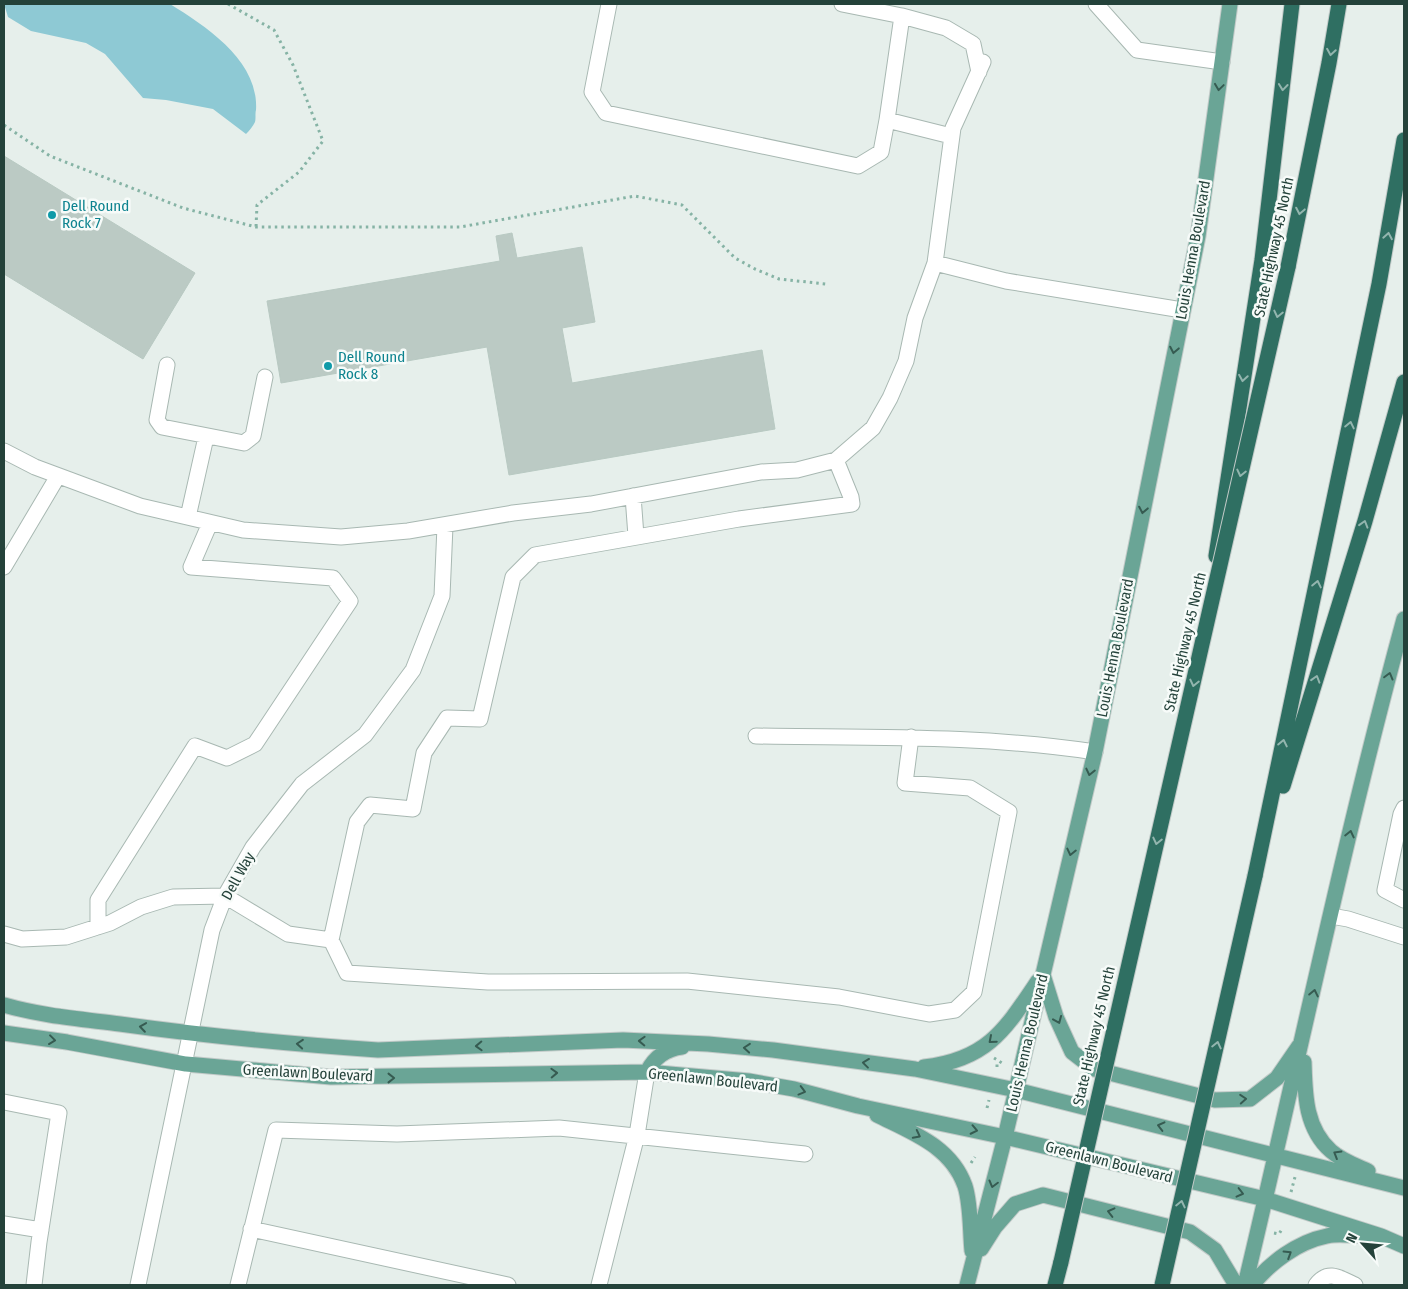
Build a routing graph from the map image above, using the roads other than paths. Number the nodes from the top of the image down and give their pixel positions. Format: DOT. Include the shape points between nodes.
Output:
graph roads {
  1 [pos="609,4"];
  2 [pos="842,4"];
  3 [pos="1096,4"];
  4 [pos="1230,4"];
  5 [pos="1292,4"];
  6 [pos="1338,4"];
  7 [pos="902,16"];
  8 [pos="1222,62"];
  9 [pos="887,120"];
  10 [pos="951,136"];
  11 [pos="1404,140"];
  12 [pos="935,263"];
  13 [pos="1182,310"];
  14 [pos="167,365"];
  15 [pos="265,377"];
  16 [pos="1404,382"];
  17 [pos="206,437"];
  18 [pos="4,451"];
  19 [pos="836,460"];
  20 [pos="58,476"];
  21 [pos="634,496"];
  22 [pos="188,518"];
  23 [pos="210,522"];
  24 [pos="445,526"];
  25 [pos="636,536"];
  26 [pos="4,567"];
  27 [pos="1404,619"];
  28 [pos="1201,649"];
  29 [pos="756,736"];
  30 [pos="912,737"];
  31 [pos="1095,752"];
  32 [pos="1404,808"];
  33 [pos="1255,876"];
  34 [pos="225,896"];
  35 [pos="1404,900"];
  36 [pos="1330,916"];
  37 [pos="98,927"];
  38 [pos="4,934"];
  39 [pos="1404,937"];
  40 [pos="331,940"];
  41 [pos="1043,974"];
  42 [pos="4,1005"];
  43 [pos="4,1033"];
  44 [pos="191,1034"];
  45 [pos="1303,1040"];
  46 [pos="708,1044"];
  47 [pos="186,1064"];
  48 [pos="915,1068"];
  49 [pos="646,1072"];
  50 [pos="1016,1090"];
  51 [pos="4,1102"];
  52 [pos="858,1106"];
  53 [pos="637,1135"];
  54 [pos="1005,1137"];
  55 [pos="805,1154"];
  56 [pos="1277,1154"];
  57 [pos="1400,1186"];
  58 [pos="1265,1200"];
  59 [pos="4,1224"];
  60 [pos="251,1229"];
  61 [pos="41,1230"];
  62 [pos="1381,1236"];
  63 [pos="1404,1246"];
  64 [pos="973,1261"];
  65 [pos="34,1285"];
  66 [pos="138,1285"];
  67 [pos="238,1285"];
  68 [pos="508,1285"];
  69 [pos="599,1285"];
  70 [pos="967,1285"];
  71 [pos="1055,1285"];
  72 [pos="1162,1285"];
  73 [pos="1236,1285"];
  74 [pos="1245,1285"];
  75 [pos="1252,1285"];
  76 [pos="1316,1285"];
  77 [pos="1355,1285"];
  1 -- 9 [label="street" via="592,92 606,113 858,166 880,152"];
  2 -- 7 [label="street"];
  3 -- 8 [label="street" via="1137,50"];
  4 -- 8 [label="main road, Louis Henna Boulevard"];
  5 -- 28 [label="highway, one-way, bridge" via="1262,260"];
  6 -- 28 [label="highway, State Highway 45 North, one-way, bridge" via="1288,267"];
  7 -- 9 [label="street"];
  7 -- 10 [label="street" via="946,28 973,44 981,67"];
  8 -- 13 [label="main road, Louis Henna Boulevard, one-way" via="1198,236"];
  9 -- 10 [label="street"];
  10 -- 12 [label="street"];
  33 -- 11 [label="highway, one-way" via="1380,284"];
  12 -- 13 [label="street" via="1006,281"];
  12 -- 19 [label="street" via="915,318 906,361 890,398 873,428"];
  13 -- 31 [label="main road, Louis Henna Boulevard, one-way"];
  14 -- 17 [label="street" via="157,420 162,427"];
  15 -- 17 [label="street" via="253,436 244,443"];
  33 -- 16 [label="highway, one-way" via="1365,522"];
  17 -- 22 [label="street"];
  18 -- 20 [label="street"];
  19 -- 21 [label="street" via="797,470 761,472"];
  19 -- 25 [label="street" via="852,504"];
  20 -- 22 [label="street" via="140,506"];
  20 -- 26 [label="street"];
  21 -- 24 [label="street"];
  21 -- 25 [label="street"];
  22 -- 23 [label="street"];
  23 -- 24 [label="street" via="243,530 341,537"];
  23 -- 37 [label="street" via="191,567 334,578 350,601 255,744 227,758 195,746 98,900"];
  24 -- 34 [label="street, Dell Way" via="442,596 414,670 365,735 302,784 253,847"];
  25 -- 40 [label="street" via="535,555 513,577 480,719 447,718 424,753 413,809 370,805 357,822"];
  36 -- 27 [label="main road, one-way"];
  28 -- 71 [label="highway, State Highway 45 North, one-way, bridge"];
  29 -- 30 [label="street"];
  30 -- 31 [label="street" via="1046,745"];
  30 -- 40 [label="street" via="905,783 970,788 1009,812 974,992 955,1010 930,1014 856,999 687,981 488,982 347,973"];
  31 -- 41 [label="main road, Louis Henna Boulevard, one-way"];
  32 -- 35 [label="street" via="1385,890"];
  72 -- 33 [label="highway, one-way, bridge"];
  34 -- 37 [label="street" via="173,897 141,907"];
  34 -- 40 [label="street" via="288,934"];
  34 -- 44 [label="street, Dell Way" via="212,930"];
  36 -- 39 [label="street"];
  45 -- 36 [label="main road, one-way"];
  37 -- 38 [label="street" via="66,937 22,939"];
  41 -- 45 [label="main road, one-way" via="1056,1017 1072,1052 1094,1069 1215,1100 1250,1099 1277,1078"];
  41 -- 48 [label="main road, one-way" via="1007,1027 986,1046 941,1065"];
  41 -- 50 [label="main road, Louis Henna Boulevard"];
  44 -- 42 [label="main road, Greenlawn Boulevard, one-way"];
  43 -- 47 [label="main road, Greenlawn Boulevard, one-way"];
  46 -- 44 [label="main road, Greenlawn Boulevard, one-way" via="623,1040 378,1050"];
  44 -- 47 [label="street, Dell Way"];
  45 -- 56 [label="main road"];
  57 -- 45 [label="main road, one-way" via="1331,1151 1312,1127 1305,1098"];
  48 -- 46 [label="main road, Greenlawn Boulevard, one-way"];
  46 -- 49 [label="main road" via="675,1048 661,1054"];
  47 -- 49 [label="main road, Greenlawn Boulevard, one-way" via="331,1077"];
  47 -- 66 [label="street, Dell Way"];
  48 -- 50 [label="main road, Greenlawn Boulevard"];
  49 -- 52 [label="main road, Greenlawn Boulevard, one-way" via="749,1081"];
  49 -- 53 [label="street"];
  50 -- 54 [label="main road, Louis Henna Boulevard"];
  56 -- 50 [label="main road, Greenlawn Boulevard, one-way"];
  51 -- 61 [label="street" via="59,1113"];
  52 -- 54 [label="main road, Greenlawn Boulevard, one-way"];
  52 -- 64 [label="main road, one-way" via="933,1143 957,1167 965,1187"];
  53 -- 55 [label="street"];
  53 -- 60 [label="street" via="559,1128 397,1134 276,1130"];
  53 -- 69 [label="street"];
  54 -- 58 [label="main road, Greenlawn Boulevard, one-way"];
  54 -- 64 [label="main road, Louis Henna Boulevard, one-way"];
  56 -- 57 [label="main road, Greenlawn Boulevard"];
  56 -- 58 [label="main road"];
  58 -- 62 [label="main road, Greenlawn Boulevard"];
  58 -- 74 [label="main road"];
  59 -- 61 [label="street"];
  60 -- 67 [label="street"];
  60 -- 68 [label="street"];
  61 -- 65 [label="street"];
  62 -- 63 [label="main road, Greenlawn Boulevard"];
  75 -- 62 [label="main road, one-way" via="1268,1266 1295,1249 1327,1236"];
  64 -- 70 [label="main road, Louis Henna Boulevard"];
  73 -- 64 [label="main road, one-way" via="1215,1250 1190,1232 1043,1195 1015,1204"];
  76 -- 77 [label="street" via="1327,1276 1334,1275"];
}
